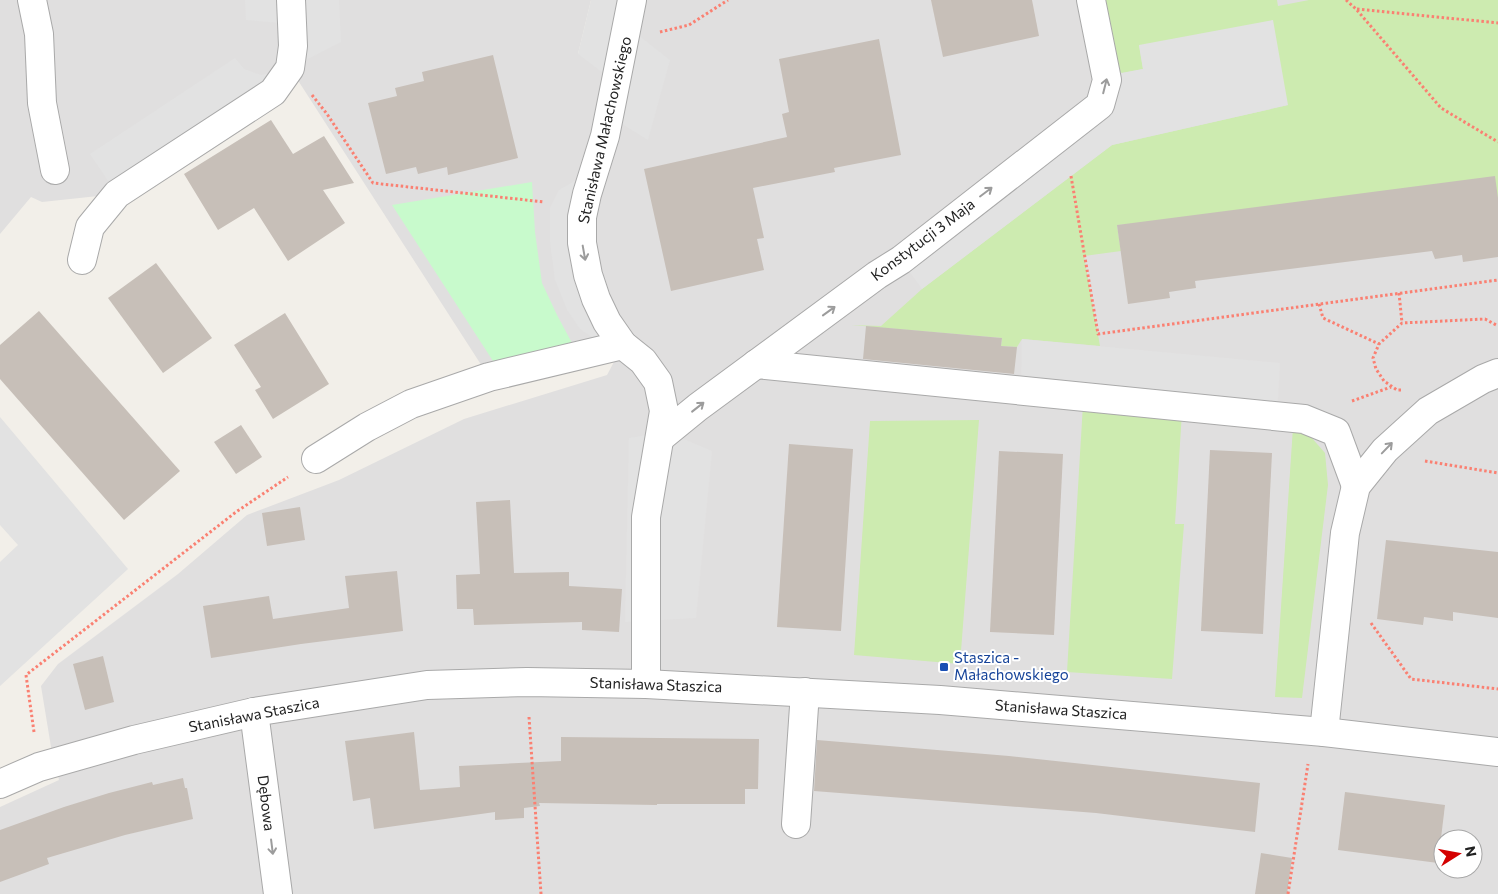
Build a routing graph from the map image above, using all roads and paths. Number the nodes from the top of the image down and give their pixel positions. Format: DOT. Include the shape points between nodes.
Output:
graph roads {
  1 [pos="32,0"];
  2 [pos="291,0"];
  3 [pos="632,0"];
  4 [pos="728,0"];
  5 [pos="1091,0"];
  6 [pos="1346,0"];
  7 [pos="1356,9"];
  8 [pos="1498,23"];
  9 [pos="656,32"];
  10 [pos="290,68"];
  11 [pos="1498,142"];
  12 [pos="54,170"];
  13 [pos="1071,176"];
  14 [pos="544,202"];
  15 [pos="82,260"];
  16 [pos="1498,280"];
  17 [pos="1399,293"];
  18 [pos="1319,304"];
  19 [pos="1402,323"];
  20 [pos="1498,324"];
  21 [pos="1379,344"];
  22 [pos="623,345"];
  23 [pos="756,364"];
  24 [pos="1498,373"];
  25 [pos="1407,390"];
  26 [pos="660,438"];
  27 [pos="1382,454"];
  28 [pos="316,459"];
  29 [pos="1498,473"];
  30 [pos="1356,486"];
  31 [pos="1340,580"];
  32 [pos="527,682"];
  33 [pos="646,684"];
  34 [pos="1498,689"];
  35 [pos="805,692"];
  36 [pos="254,712"];
  37 [pos="1324,732"];
  38 [pos="34,733"];
  39 [pos="1498,752"];
  40 [pos="1308,762"];
  41 [pos="0,784"];
  42 [pos="796,824"];
  43 [pos="278,894"];
  44 [pos="541,894"];
  45 [pos="1288,894"];
  1 -- 12 [label="street" via="38,34 42,103"];
  2 -- 10 [label="street" via="293,46"];
  3 -- 22 [label="street, Stanisława Małachowskiego, one-way" via="605,136 582,217 582,243 596,300"];
  4 -- 9 [label="path" via="689,25"];
  23 -- 5 [label="street, Konstytucji 3 Maja, one-way" via="901,260 1100,105 1107,80"];
  6 -- 7 [label="path"];
  7 -- 8 [label="path"];
  7 -- 11 [label="path" via="1441,108"];
  10 -- 14 [label="path" via="327,114 373,183"];
  10 -- 15 [label="street" via="273,92 117,194 90,227"];
  13 -- 18 [label="path" via="1098,334"];
  16 -- 17 [label="path"];
  17 -- 18 [label="path"];
  17 -- 19 [label="path"];
  18 -- 21 [label="path" via="1323,318"];
  19 -- 20 [label="path" via="1485,319"];
  19 -- 21 [label="path"];
  21 -- 25 [label="path" via="1373,358 1376,370 1392,387"];
  22 -- 26 [label="street, Stanisława Małachowskiego" via="643,361 658,382 664,411"];
  22 -- 28 [label="street" via="489,377 411,404 367,426"];
  26 -- 23 [label="street, Konstytucji 3 Maja, one-way"];
  23 -- 30 [label="street" via="1304,419 1336,432"];
  27 -- 24 [label="street, one-way" via="1428,410"];
  26 -- 33 [label="street, Stanisława Małachowskiego" via="646,517"];
  27 -- 29 [label="path"];
  27 -- 30 [label="street"];
  28 -- 38 [label="path" via="236,512 26,675"];
  30 -- 31 [label="street" via="1345,533"];
  31 -- 34 [label="path" via="1411,679"];
  31 -- 37 [label="street"];
  32 -- 33 [label="street, Stanisława Staszica"];
  32 -- 36 [label="street, Stanisława Staszica" via="428,685"];
  32 -- 44 [label="path"];
  33 -- 35 [label="street, Stanisława Staszica"];
  35 -- 37 [label="street, Stanisława Staszica"];
  35 -- 42 [label="street"];
  36 -- 41 [label="street, Stanisława Staszica" via="134,740 40,767"];
  36 -- 43 [label="street, Dębowa, one-way"];
  37 -- 39 [label="street, Stanisława Staszica"];
  40 -- 45 [label="path"];
}
